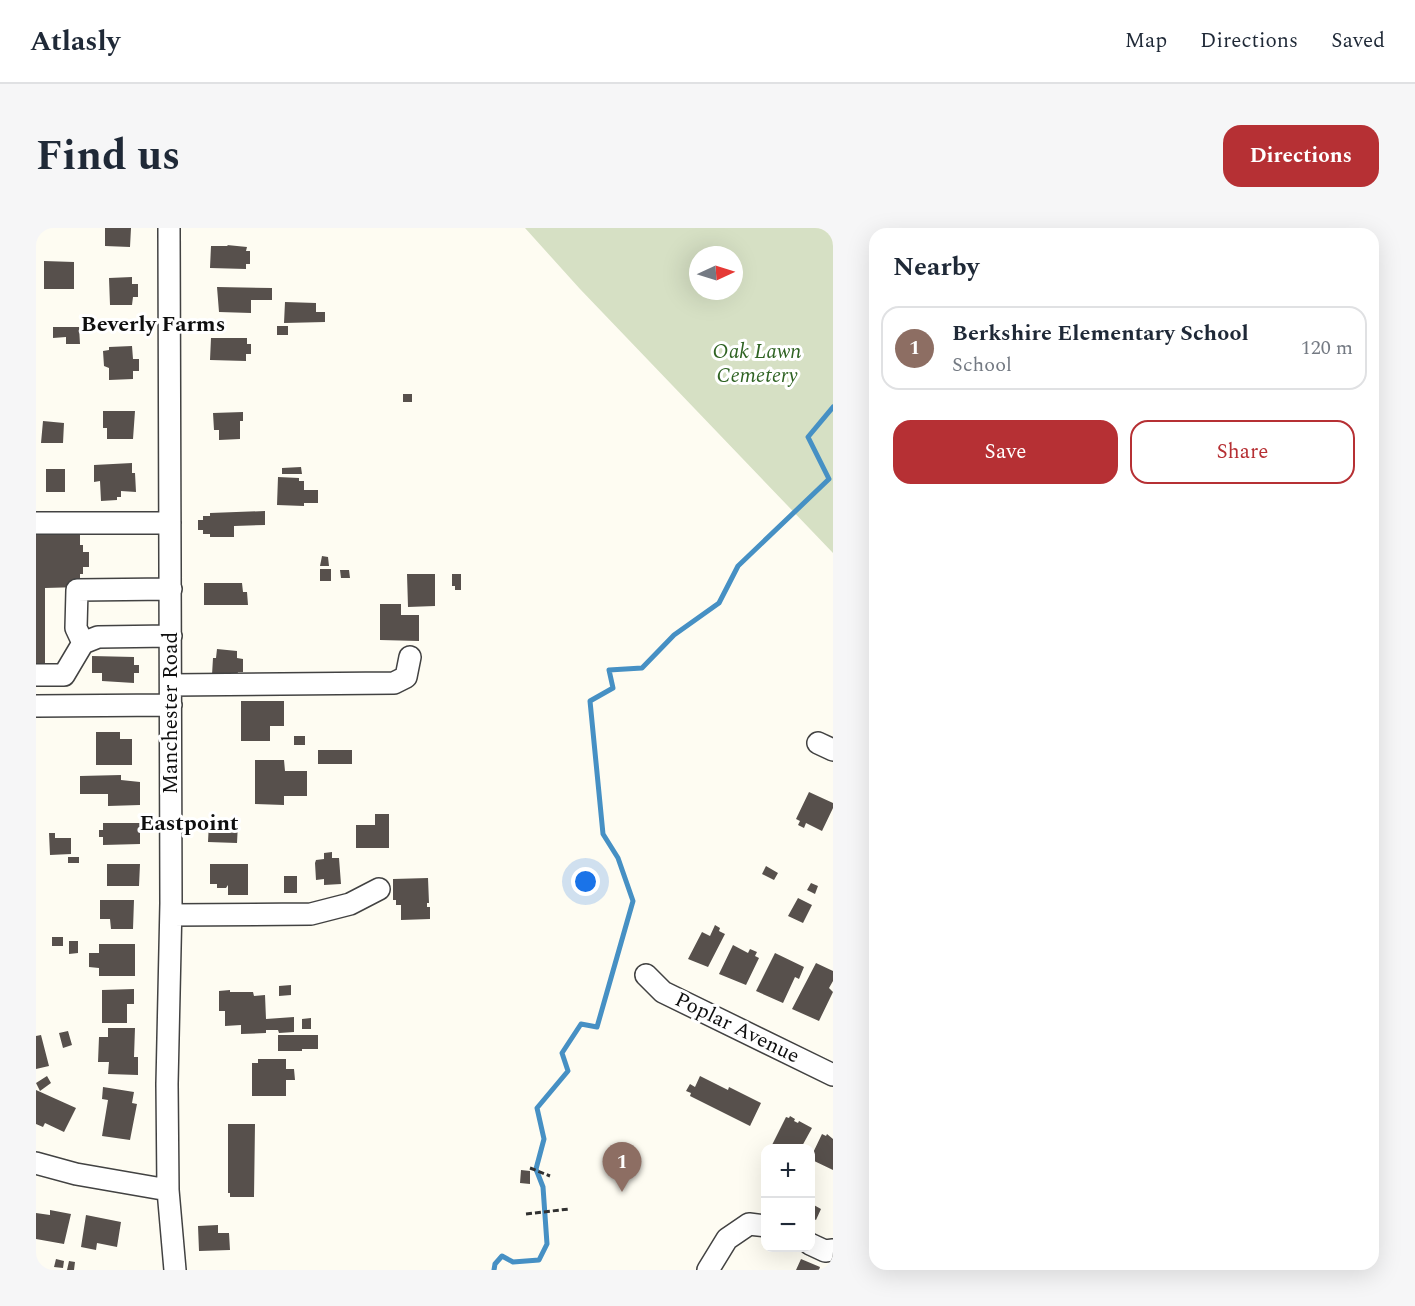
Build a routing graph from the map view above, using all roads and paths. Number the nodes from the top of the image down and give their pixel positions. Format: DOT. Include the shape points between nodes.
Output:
graph roads {
  1 [pos="169,228"];
  2 [pos="36,522"];
  3 [pos="170,524"];
  4 [pos="171,588"];
  5 [pos="171,636"];
  6 [pos="83,643"];
  7 [pos="410,657"];
  8 [pos="36,675"];
  9 [pos="171,695"];
  10 [pos="36,706"];
  11 [pos="379,889"];
  12 [pos="171,915"];
  13 [pos="646,975"];
  14 [pos="833,1075"];
  15 [pos="36,1162"];
  16 [pos="530,1168"];
  17 [pos="550,1176"];
  18 [pos="168,1190"];
  19 [pos="569,1209"];
  20 [pos="526,1214"];
  21 [pos="761,1226"];
  22 [pos="815,1247"];
  23 [pos="833,1250"];
  24 [pos="175,1270"];
  25 [pos="708,1270"];
  1 -- 3 [label="street, Manchester Road"];
  2 -- 3 [label="street"];
  3 -- 4 [label="street, Manchester Road"];
  4 -- 5 [label="street, Manchester Road"];
  4 -- 6 [label="street" via="77,590 76,628"];
  5 -- 6 [label="street" via="98,637"];
  5 -- 9 [label="street, Manchester Road"];
  6 -- 8 [label="street" via="64,675"];
  7 -- 9 [label="street" via="405,677 394,683"];
  9 -- 10 [label="street"];
  9 -- 12 [label="street, Manchester Road"];
  11 -- 12 [label="street" via="350,904 311,914"];
  12 -- 18 [label="street, Manchester Road"];
  13 -- 14 [label="street, Poplar Avenue" via="663,992"];
  15 -- 18 [label="street" via="76,1174"];
  16 -- 17 [label="path"];
  18 -- 24 [label="street, Manchester Road"];
  19 -- 20 [label="path"];
  21 -- 25 [label="street" via="749,1224 727,1239"];
  22 -- 23 [label="street"];
}
